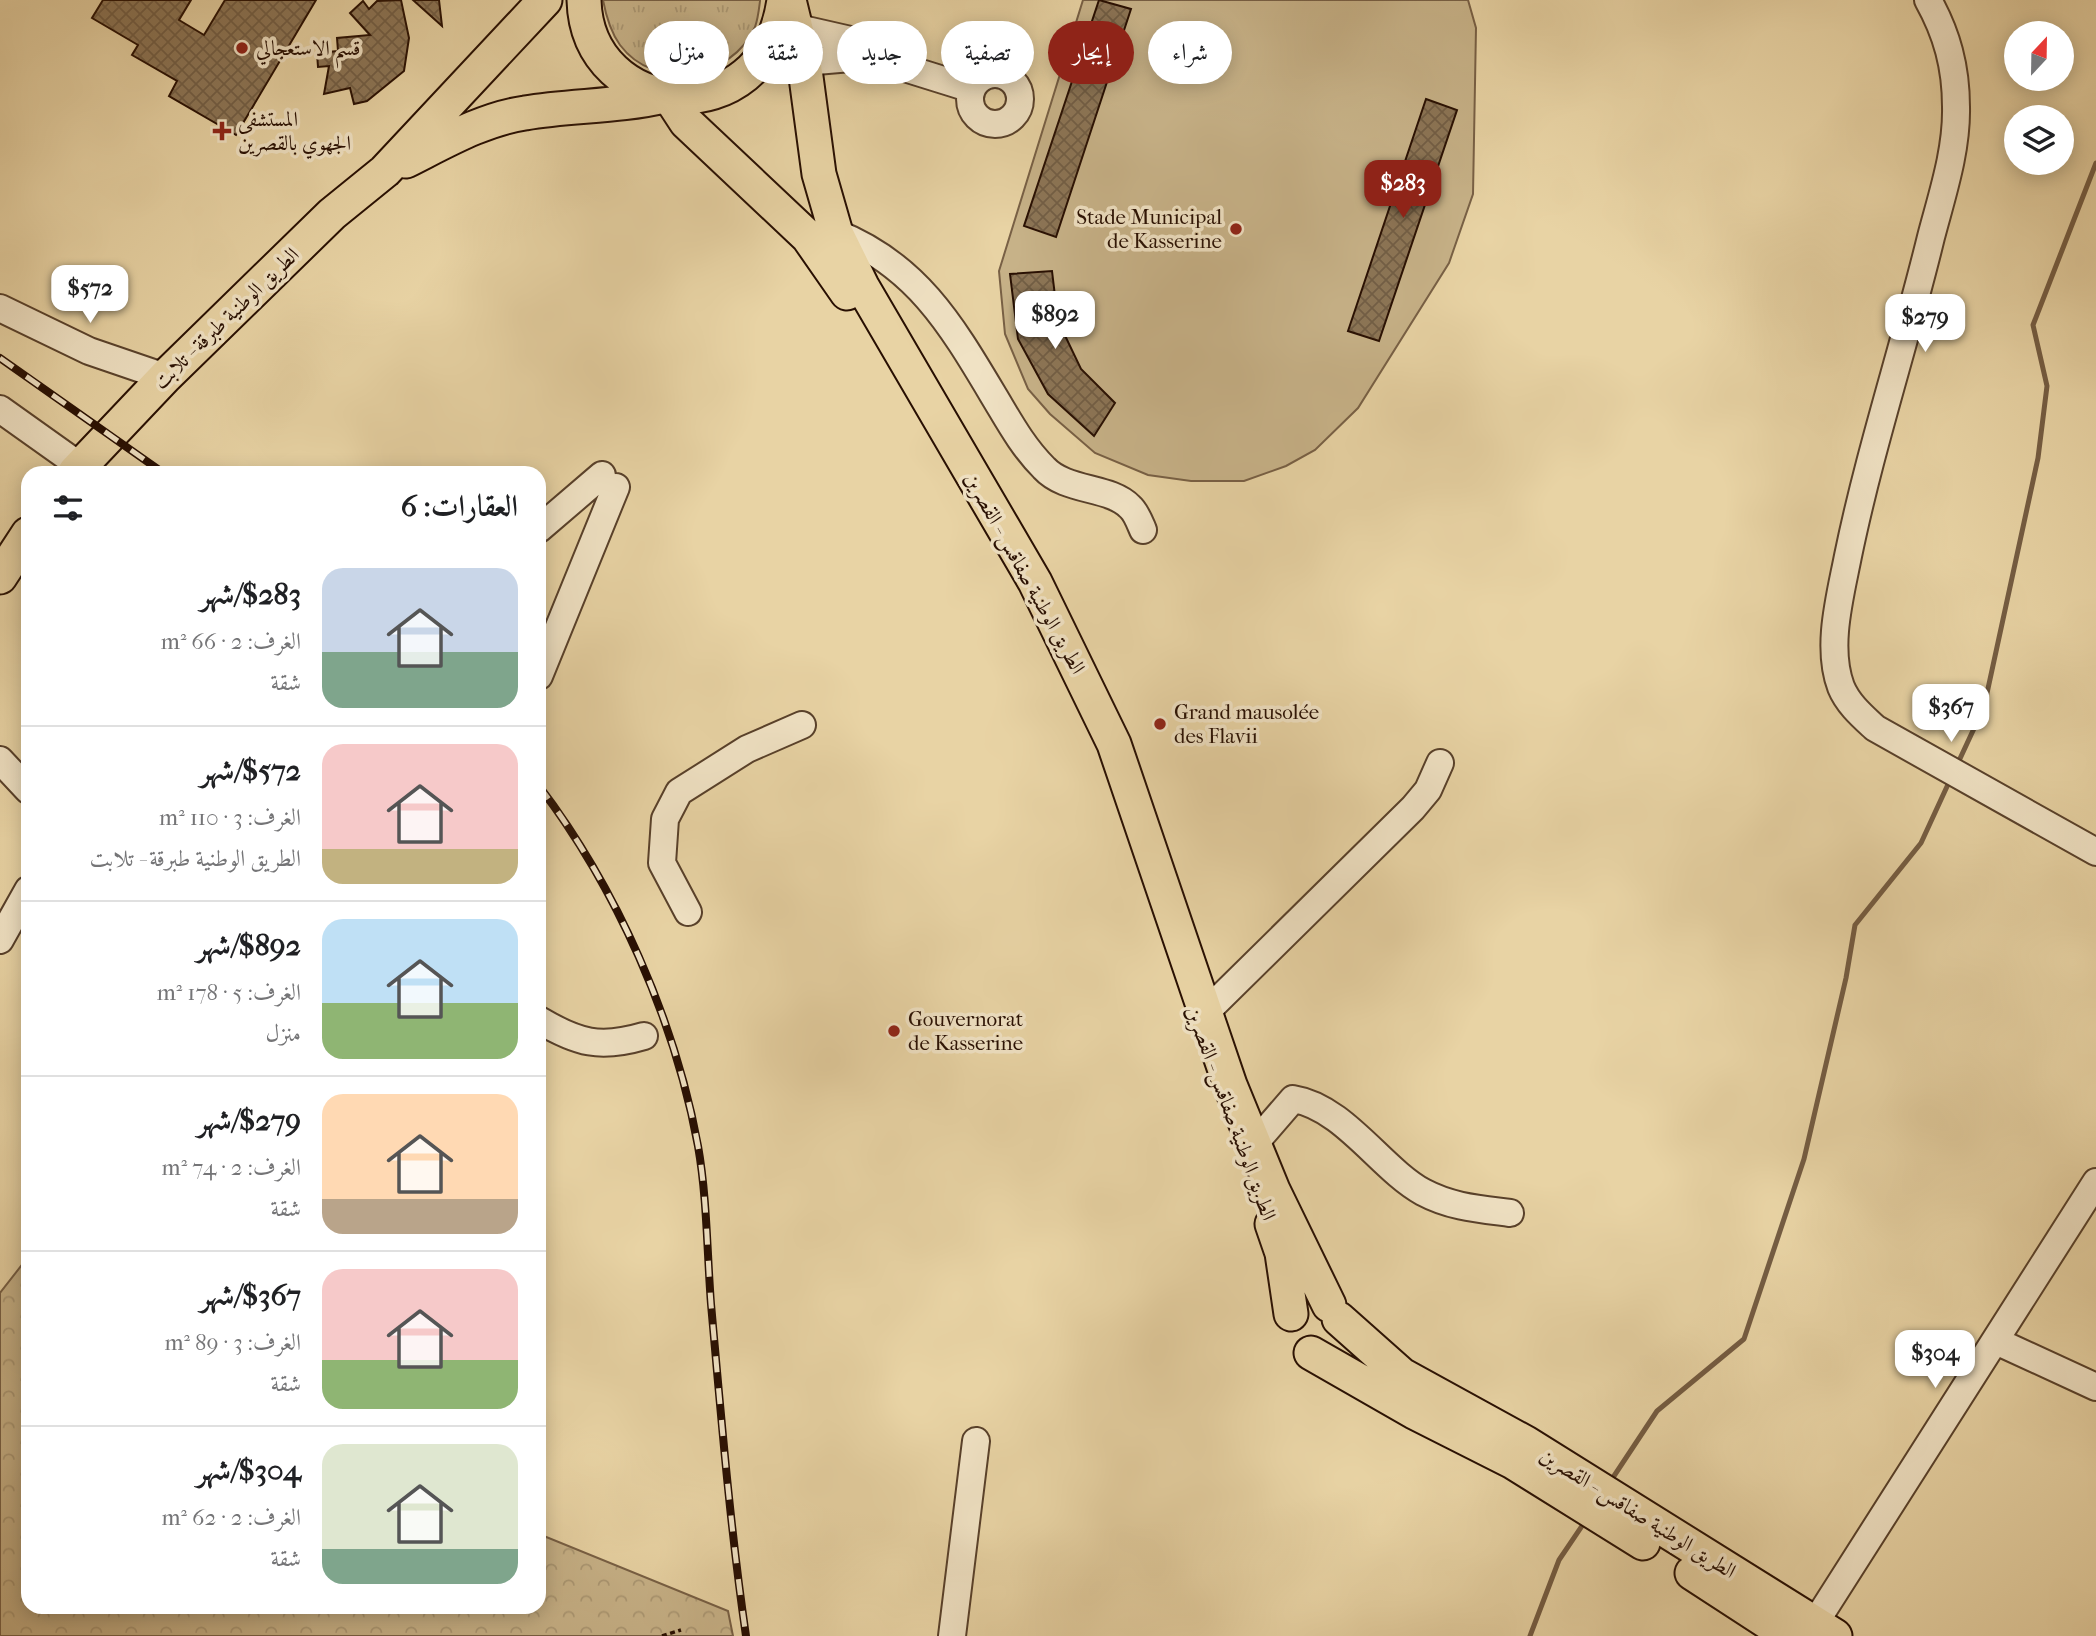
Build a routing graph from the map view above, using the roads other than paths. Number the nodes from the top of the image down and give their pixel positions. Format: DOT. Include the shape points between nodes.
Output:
graph roads {
  1 [pos="545,0"];
  2 [pos="584,0"];
  3 [pos="1928,0"];
  4 [pos="790,9"];
  5 [pos="837,31"];
  6 [pos="927,75"];
  7 [pos="807,84"];
  8 [pos="972,89"];
  9 [pos="666,96"];
  10 [pos="385,171"];
  11 [pos="836,233"];
  12 [pos="0,308"];
  13 [pos="165,377"];
  14 [pos="0,410"];
  15 [pos="74,466"];
  16 [pos="81,466"];
  17 [pos="546,524"];
  18 [pos="1143,530"];
  19 [pos="21,545"];
  20 [pos="0,577"];
  21 [pos="546,656"];
  22 [pos="802,725"];
  23 [pos="0,760"];
  24 [pos="1440,764"];
  25 [pos="21,782"];
  26 [pos="2096,852"];
  27 [pos="21,902"];
  28 [pos="688,912"];
  29 [pos="0,940"];
  30 [pos="1206,1012"];
  31 [pos="546,1023"];
  32 [pos="644,1037"];
  33 [pos="1254,1144"];
  34 [pos="2096,1182"];
  35 [pos="1510,1213"];
  36 [pos="1334,1312"];
  37 [pos="1291,1314"];
  38 [pos="1996,1341"];
  39 [pos="1311,1353"];
  40 [pos="2096,1387"];
  41 [pos="975,1441"];
  42 [pos="1519,1453"];
  43 [pos="1813,1632"];
  44 [pos="952,1636"];
  1 -- 10 [label="main road, الطريق الوطنية طبرقة - تلابت"];
  2 -- 9 [label="main road" via="594,42 611,67 635,85"];
  3 -- 26 [label="street" via="1944,30 1953,62 1954,138 1851,541 1835,661 1846,698 1875,728"];
  4 -- 5 [label="street"];
  4 -- 9 [label="main road" via="781,18 770,46 729,88 700,96"];
  6 -- 8 [label="street"];
  7 -- 11 [label="main road, الطريق الوطنية صفاقس - القصرين" via="819,174"];
  9 -- 10 [label="main road, الطريق الوطنية طبرقة - تلابت" via="522,113 469,130"];
  9 -- 37 [label="main road, الطريق الوطنية صفاقس - القصرين" via="686,122 808,237 859,312 1046,635 1097,748 1276,1235"];
  10 -- 13 [label="main road, الطريق الوطنية طبرقة - تلابت" via="332,215"];
  11 -- 18 [label="street" via="867,245 922,288 967,350 1026,449 1049,474 1130,507"];
  11 -- 30 [label="main road, الطريق الوطنية صفاقس - القصرين" via="1070,650 1114,744"];
  12 -- 13 [label="street" via="89,351"];
  13 -- 16 [label="main road, الطريق الوطنية طبرقة - تلابت"];
  14 -- 15 [label="street"];
  17 -- 21 [label="street" via="609,481"];
  19 -- 20 [label="main road"];
  22 -- 28 [label="street" via="747,750 679,792 665,819 662,863"];
  23 -- 25 [label="street"];
  24 -- 30 [label="street" via="1413,808"];
  27 -- 29 [label="street"];
  30 -- 33 [label="main road, الطريق الوطنية صفاقس - القصرين"];
  31 -- 32 [label="street" via="587,1043 618,1044"];
  33 -- 35 [label="street" via="1293,1099 1308,1102 1360,1138 1420,1190 1455,1206"];
  33 -- 36 [label="main road, الطريق الوطنية صفاقس - القصرين" via="1272,1190"];
  34 -- 38 [label="street"];
  36 -- 37 [label="main road" via="1312,1300"];
  36 -- 39 [label="main road" via="1341,1328 1335,1343"];
  36 -- 42 [label="main road, الطريق الوطنية صفاقس - القصرين" via="1402,1375"];
  37 -- 39 [label="main road" via="1291,1339"];
  38 -- 40 [label="street"];
  38 -- 43 [label="street"];
  39 -- 42 [label="main road, الطريق الوطنية صفاقس - القصرين" via="1414,1412"];
  41 -- 44 [label="street"];
  42 -- 43 [label="main road, الطريق الوطنية صفاقس - القصرين"];
}
